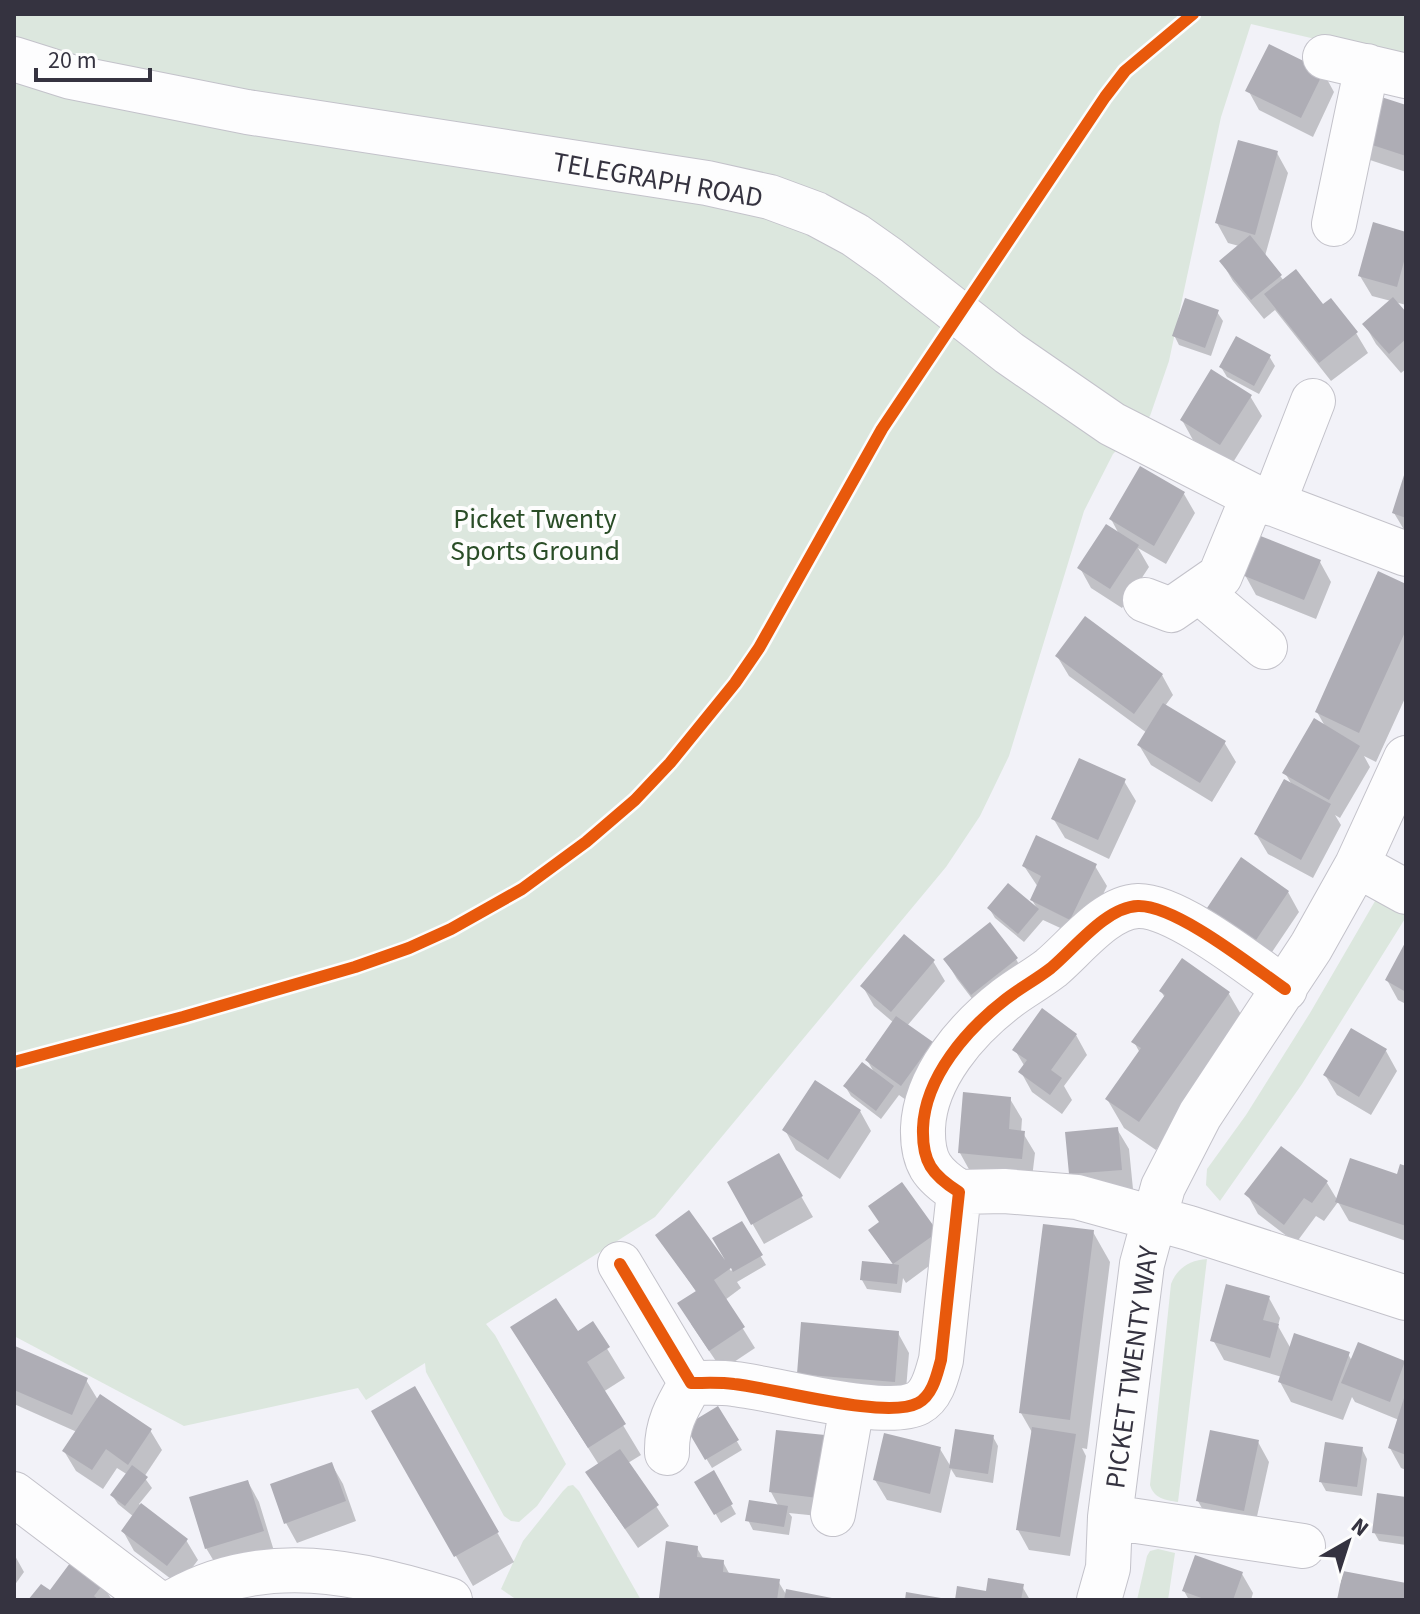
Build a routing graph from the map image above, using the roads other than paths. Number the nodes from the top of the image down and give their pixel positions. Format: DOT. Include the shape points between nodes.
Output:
graph roads {
  1 [pos="1325,57"];
  2 [pos="14,59"];
  3 [pos="1386,71"];
  4 [pos="1334,224"];
  5 [pos="1313,401"];
  6 [pos="1263,500"];
  7 [pos="1406,554"];
  8 [pos="1200,592"];
  9 [pos="1145,600"];
  10 [pos="1265,647"];
  11 [pos="1406,758"];
  12 [pos="1357,865"];
  13 [pos="1406,892"];
  14 [pos="1285,989"];
  15 [pos="959,1192"];
  16 [pos="1154,1217"];
  17 [pos="620,1264"];
  18 [pos="1406,1298"];
  19 [pos="691,1383"];
  20 [pos="852,1406"];
  21 [pos="667,1453"];
  22 [pos="14,1494"];
  23 [pos="833,1514"];
  24 [pos="1110,1517"];
  25 [pos="1303,1546"];
  26 [pos="154,1600"];
  27 [pos="176,1600"];
  28 [pos="450,1600"];
  29 [pos="1099,1600"];
  1 -- 3 [label="street"];
  2 -- 6 [label="street, TELEGRAPH ROAD" via="71,77 247,112 770,197 855,235 996,344 1112,424"];
  3 -- 4 [label="street"];
  5 -- 6 [label="street"];
  6 -- 7 [label="street, TELEGRAPH ROAD"];
  6 -- 8 [label="street" via="1220,576"];
  8 -- 9 [label="street" via="1171,610"];
  8 -- 10 [label="street"];
  11 -- 12 [label="street, PICKET TWENTY WAY"];
  12 -- 13 [label="street"];
  12 -- 14 [label="street, PICKET TWENTY WAY"];
  14 -- 15 [label="street" via="1167,912 1122,908 1004,1000 938,1074 923,1117 923,1139 938,1178"];
  14 -- 16 [label="street, PICKET TWENTY WAY" via="1200,1115 1163,1187"];
  15 -- 16 [label="street" via="1077,1197"];
  15 -- 20 [label="street" via="935,1381 917,1403"];
  16 -- 18 [label="street, PICKET TWENTY WAY"];
  16 -- 24 [label="street, PICKET TWENTY WAY" via="1142,1264"];
  17 -- 19 [label="street"];
  19 -- 20 [label="street" via="732,1383"];
  19 -- 21 [label="street" via="673,1414"];
  20 -- 23 [label="street"];
  22 -- 26 [label="street"];
  24 -- 25 [label="street, PICKET TWENTY WAY"];
  24 -- 29 [label="street, PICKET TWENTY WAY" via="1108,1568"];
  27 -- 28 [label="street" via="224,1579 300,1568"];
}
